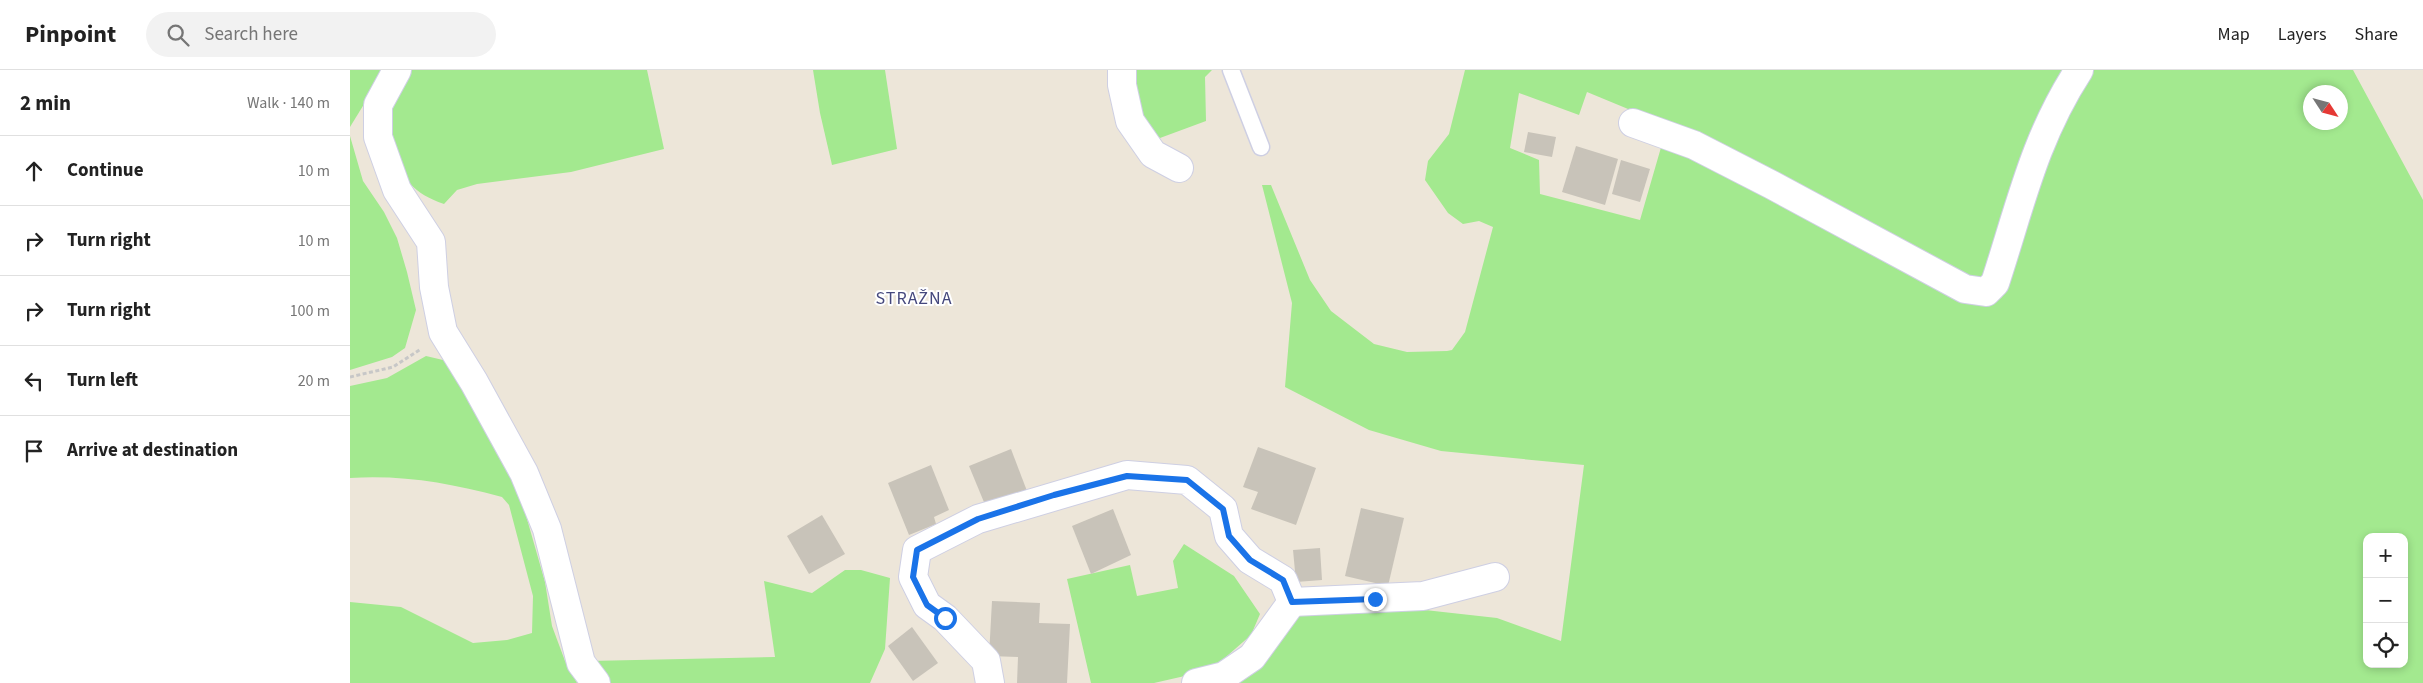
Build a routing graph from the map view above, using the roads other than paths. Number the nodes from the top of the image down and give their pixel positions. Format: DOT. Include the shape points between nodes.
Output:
graph roads {
  1 [pos="397,70"];
  2 [pos="1122,70"];
  3 [pos="1231,70"];
  4 [pos="2079,70"];
  5 [pos="1634,123"];
  6 [pos="1261,147"];
  7 [pos="1179,168"];
  8 [pos="1496,577"];
  9 [pos="1292,602"];
  10 [pos="596,683"];
  11 [pos="990,683"];
  12 [pos="1196,683"];
  1 -- 10 [label="street" via="378,105 378,137 397,190 431,242 434,287 443,332 524,473 547,529 581,663"];
  2 -- 7 [label="street" via="1130,121 1153,154"];
  3 -- 6 [label="lane"];
  4 -- 5 [label="street" via="2062,96 2038,147 1995,283 1986,292 1965,289 1702,150"];
  8 -- 9 [label="street" via="1422,596"];
  9 -- 11 [label="street" via="1283,580 1250,560 1229,536 1223,509 1187,480 1127,476 1090,485 978,519 917,550 913,577 927,605 986,661"];
  9 -- 12 [label="street" via="1252,657 1224,676"];
}
